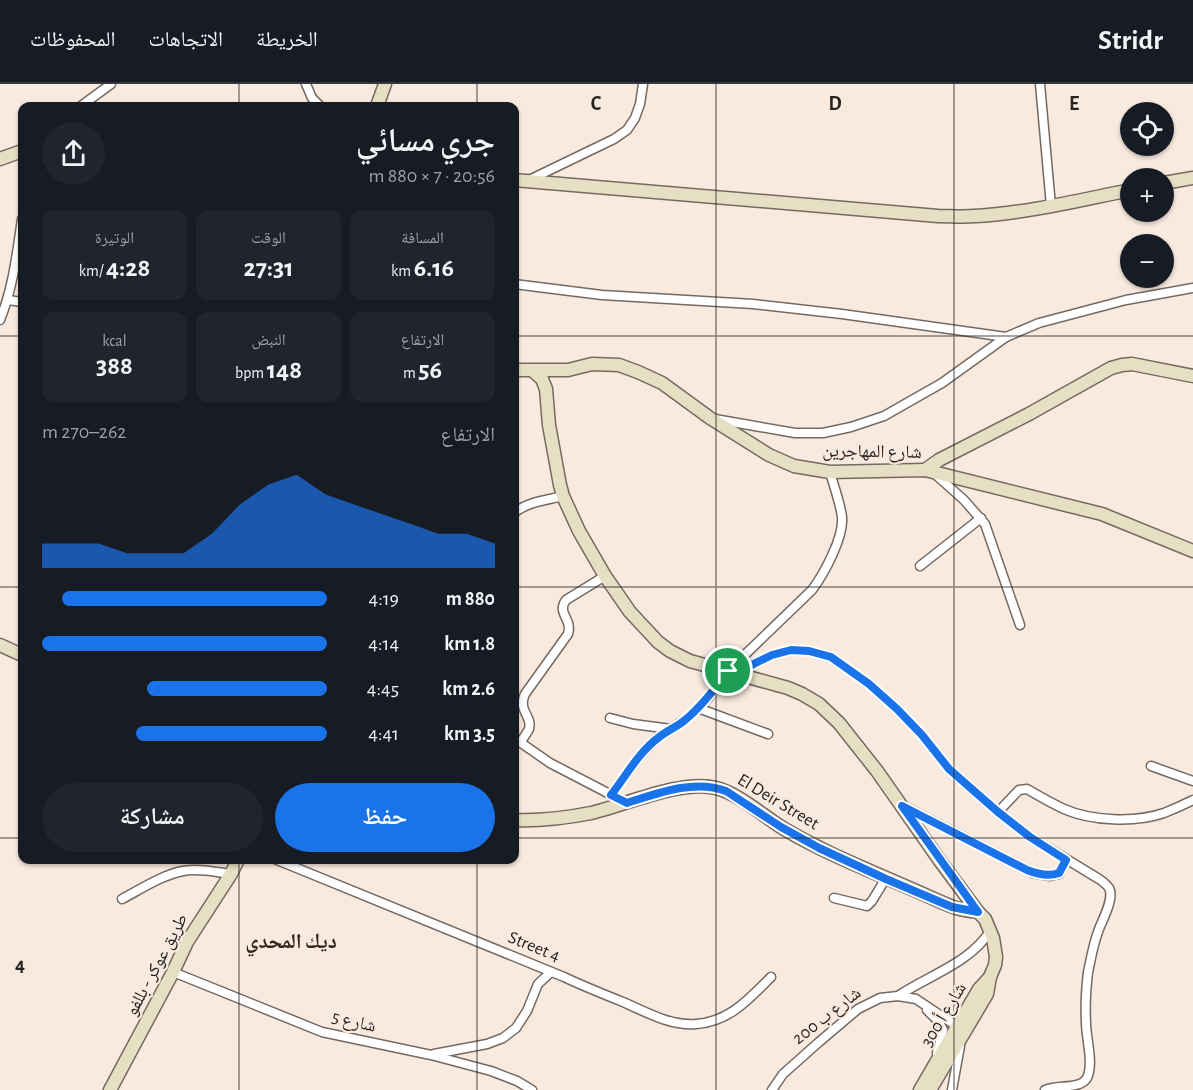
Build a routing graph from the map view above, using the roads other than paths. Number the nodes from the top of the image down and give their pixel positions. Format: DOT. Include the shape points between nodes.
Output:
graph roads {
  1 [pos="111,84"];
  2 [pos="306,84"];
  3 [pos="385,84"];
  4 [pos="643,84"];
  5 [pos="1040,84"];
  6 [pos="86,102"];
  7 [pos="316,102"];
  8 [pos="378,102"];
  9 [pos="18,152"];
  10 [pos="0,159"];
  11 [pos="1193,178"];
  12 [pos="521,180"];
  13 [pos="1174,181"];
  14 [pos="1120,192"];
  15 [pos="1051,206"];
  16 [pos="18,249"];
  17 [pos="519,285"];
  18 [pos="1193,288"];
  19 [pos="8,300"];
  20 [pos="18,301"];
  21 [pos="0,320"];
  22 [pos="1006,338"];
  23 [pos="519,370"];
  24 [pos="568,370"];
  25 [pos="533,371"];
  26 [pos="1193,376"];
  27 [pos="547,394"];
  28 [pos="710,418"];
  29 [pos="929,470"];
  30 [pos="830,472"];
  31 [pos="563,496"];
  32 [pos="519,509"];
  33 [pos="981,518"];
  34 [pos="1193,550"];
  35 [pos="920,566"];
  36 [pos="605,576"];
  37 [pos="1020,625"];
  38 [pos="0,645"];
  39 [pos="18,653"];
  40 [pos="732,672"];
  41 [pos="698,708"];
  42 [pos="610,718"];
  43 [pos="672,729"];
  44 [pos="768,734"];
  45 [pos="519,739"];
  46 [pos="519,741"];
  47 [pos="1151,766"];
  48 [pos="1193,780"];
  49 [pos="611,795"];
  50 [pos="1193,800"];
  51 [pos="627,803"];
  52 [pos="902,806"];
  53 [pos="998,812"];
  54 [pos="519,820"];
  55 [pos="1066,860"];
  56 [pos="235,864"];
  57 [pos="287,864"];
  58 [pos="231,874"];
  59 [pos="886,879"];
  60 [pos="834,898"];
  61 [pos="122,899"];
  62 [pos="978,912"];
  63 [pos="991,930"];
  64 [pos="536,966"];
  65 [pos="174,972"];
  66 [pos="551,972"];
  67 [pos="771,977"];
  68 [pos="538,984"];
  69 [pos="898,996"];
  70 [pos="916,999"];
  71 [pos="961,1029"];
  72 [pos="431,1055"];
  73 [pos="932,1070"];
  74 [pos="110,1090"];
  75 [pos="532,1090"];
  76 [pos="772,1090"];
  77 [pos="920,1090"];
  78 [pos="930,1090"];
  79 [pos="952,1090"];
  80 [pos="1045,1090"];
  1 -- 6 [label="street"];
  2 -- 7 [label="street"];
  3 -- 8 [label="street"];
  4 -- 12 [label="street" via="640,104 627,130"];
  5 -- 15 [label="street"];
  9 -- 10 [label="street"];
  11 -- 13 [label="street"];
  12 -- 15 [label="street" via="938,216 974,216"];
  14 -- 15 [label="street"];
  16 -- 19 [label="street"];
  17 -- 22 [label="street" via="602,295 798,309"];
  18 -- 22 [label="street" via="1060,317"];
  19 -- 20 [label="street"];
  19 -- 21 [label="street"];
  22 -- 28 [label="street" via="942,383 884,416 851,428 795,433"];
  23 -- 25 [label="street"];
  24 -- 25 [label="street, شارع المهاجرين"];
  24 -- 27 [label="street"];
  24 -- 28 [label="street, شارع المهاجرين" via="592,364 619,365 662,383"];
  25 -- 27 [label="street" via="545,384"];
  26 -- 29 [label="street" via="1132,364 1111,368 939,460"];
  27 -- 31 [label="street" via="550,434"];
  28 -- 30 [label="street, شارع المهاجرين" via="769,455 794,466"];
  29 -- 30 [label="street, شارع المهاجرين"];
  29 -- 33 [label="street"];
  29 -- 34 [label="street, شارع المهاجرين" via="1102,514"];
  30 -- 40 [label="street" via="842,520 821,577"];
  31 -- 32 [label="street"];
  31 -- 36 [label="street"];
  33 -- 35 [label="street"];
  33 -- 37 [label="street"];
  36 -- 40 [label="street" via="630,612 658,642 690,661"];
  36 -- 45 [label="street" via="562,604 568,634 522,700 530,726"];
  38 -- 39 [label="street"];
  40 -- 41 [label="street"];
  40 -- 52 [label="street" via="788,688 819,704 849,735"];
  40 -- 53 [label="street" via="791,650 831,657 897,709 949,769"];
  41 -- 43 [label="street"];
  41 -- 44 [label="street"];
  42 -- 43 [label="street"];
  43 -- 49 [label="street" via="639,757"];
  46 -- 49 [label="street" via="550,763"];
  47 -- 48 [label="street"];
  49 -- 51 [label="street"];
  50 -- 53 [label="street" via="1162,814 1104,818 1064,809 1023,788"];
  51 -- 54 [label="street, El Deir Street" via="562,818"];
  51 -- 59 [label="street, El Deir Street" via="667,791 716,788 799,837"];
  52 -- 55 [label="street" via="1033,873 1059,873"];
  52 -- 62 [label="street"];
  53 -- 55 [label="street"];
  55 -- 80 [label="street" via="1099,879 1110,892 1086,990 1088,1076 1081,1084"];
  56 -- 58 [label="street, طريق عوكر - بللفو"];
  57 -- 64 [label="street, Street 4"];
  58 -- 61 [label="street" via="185,870 169,874"];
  58 -- 65 [label="street, طريق عوكر - بللفو" via="187,942"];
  59 -- 60 [label="street" via="867,906"];
  59 -- 62 [label="street, El Deir Street" via="952,907"];
  62 -- 63 [label="street"];
  63 -- 69 [label="street" via="958,963"];
  63 -- 71 [label="street, شارع أ 300" via="996,957 987,994"];
  64 -- 66 [label="street, Street 4"];
  64 -- 68 [label="street"];
  65 -- 72 [label="street, شارع 5" via="322,1032"];
  65 -- 74 [label="street, طريق عوكر - بللفو"];
  66 -- 67 [label="street, Street 4" via="655,1017 694,1025 726,1017"];
  66 -- 68 [label="street"];
  68 -- 72 [label="street" via="528,1011 504,1038"];
  69 -- 70 [label="street, شارع ب 200"];
  69 -- 76 [label="street, شارع ب 200" via="880,998 858,1009 790,1068"];
  70 -- 71 [label="street, شارع ب 200"];
  70 -- 73 [label="street" via="943,1030"];
  71 -- 73 [label="street, شارع أ 300"];
  71 -- 78 [label="street, شارع أ 300"];
  71 -- 79 [label="street"];
  72 -- 75 [label="street, شارع 5" via="490,1071"];
  73 -- 77 [label="street, شارع أ 300"];
}
